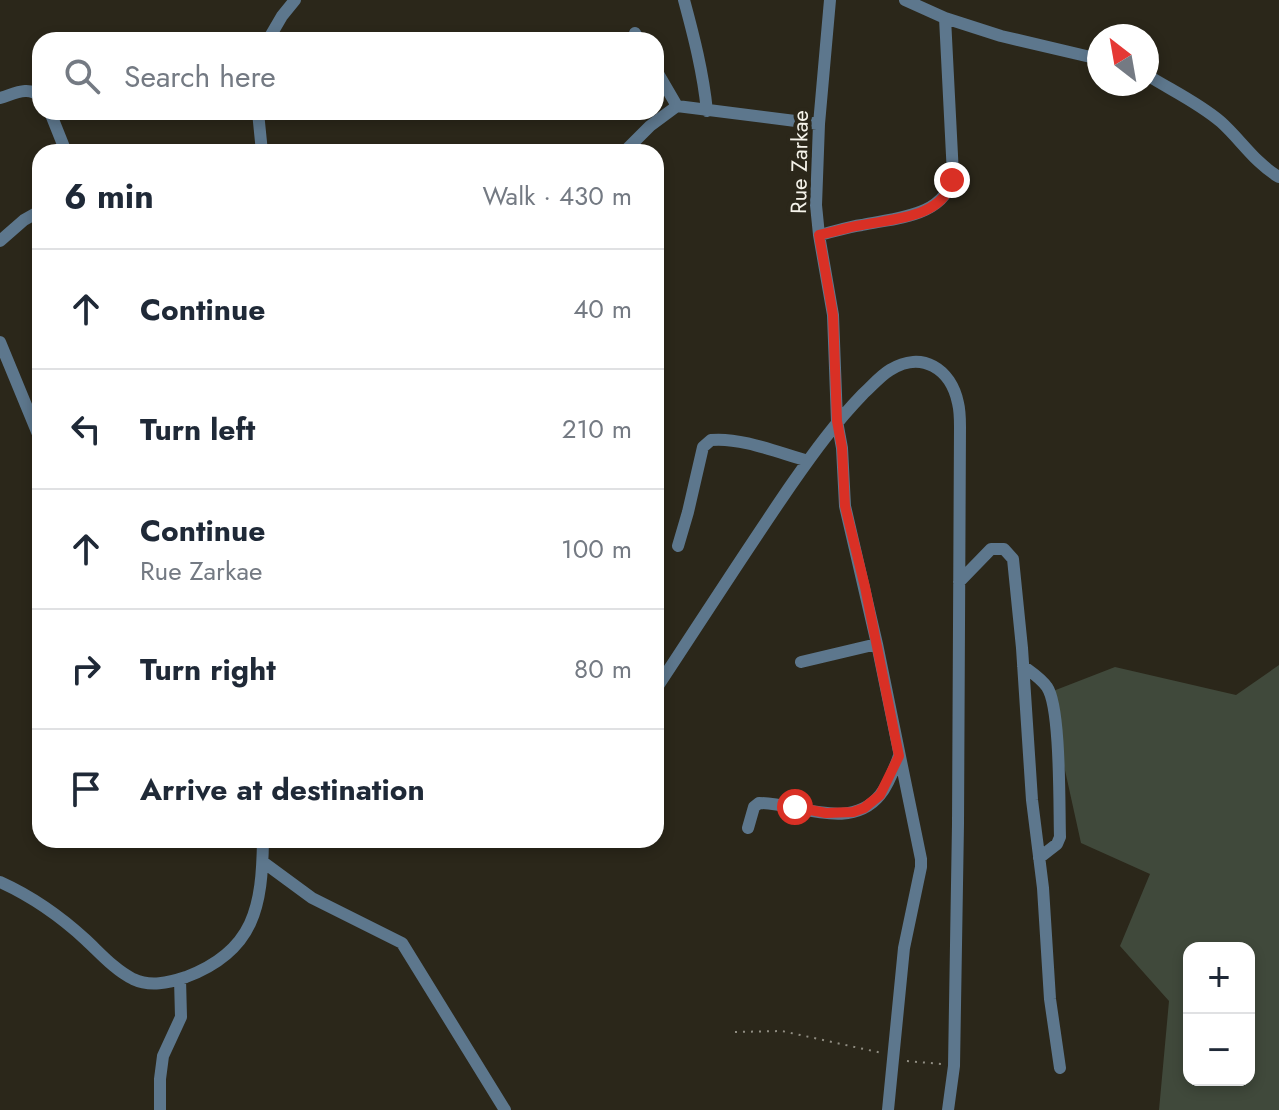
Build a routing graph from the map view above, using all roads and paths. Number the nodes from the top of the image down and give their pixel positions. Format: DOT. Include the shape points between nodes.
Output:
graph roads {
  1 [pos="295,0"];
  2 [pos="684,0"];
  3 [pos="830,0"];
  4 [pos="905,0"];
  5 [pos="945,18"];
  6 [pos="273,32"];
  7 [pos="1087,56"];
  8 [pos="1159,82"];
  9 [pos="664,84"];
  10 [pos="32,91"];
  11 [pos="0,98"];
  12 [pos="677,106"];
  13 [pos="707,111"];
  14 [pos="664,116"];
  15 [pos="53,120"];
  16 [pos="259,120"];
  17 [pos="658,120"];
  18 [pos="819,124"];
  19 [pos="63,144"];
  20 [pos="261,144"];
  21 [pos="632,144"];
  22 [pos="1279,177"];
  23 [pos="32,216"];
  24 [pos="819,235"];
  25 [pos="0,241"];
  26 [pos="0,342"];
  27 [pos="32,420"];
  28 [pos="837,421"];
  29 [pos="808,461"];
  30 [pos="678,546"];
  31 [pos="959,582"];
  32 [pos="877,644"];
  33 [pos="801,662"];
  34 [pos="1023,666"];
  35 [pos="664,677"];
  36 [pos="899,756"];
  37 [pos="748,828"];
  38 [pos="263,848"];
  39 [pos="1039,858"];
  40 [pos="263,862"];
  41 [pos="0,882"];
  42 [pos="180,979"];
  43 [pos="735,1032"];
  44 [pos="893,1057"];
  45 [pos="954,1066"];
  46 [pos="1060,1068"];
  47 [pos="160,1110"];
  48 [pos="505,1110"];
  49 [pos="888,1110"];
  50 [pos="948,1110"];
  1 -- 6 [label="street"];
  2 -- 13 [label="street" via="700,56"];
  3 -- 18 [label="street, Rue Zarkae"];
  4 -- 5 [label="street"];
  5 -- 7 [label="street"];
  5 -- 24 [label="street" via="950,187 916,214"];
  8 -- 22 [label="street" via="1214,116"];
  9 -- 12 [label="street"];
  10 -- 11 [label="street"];
  12 -- 13 [label="street"];
  12 -- 14 [label="street"];
  13 -- 18 [label="street"];
  15 -- 19 [label="street"];
  16 -- 20 [label="street"];
  17 -- 21 [label="street"];
  18 -- 24 [label="street, Rue Zarkae"];
  23 -- 25 [label="street"];
  24 -- 28 [label="street, Rue Zarkae" via="833,315"];
  26 -- 27 [label="street"];
  28 -- 29 [label="street"];
  28 -- 31 [label="street" via="901,364 931,364 948,380 960,427"];
  28 -- 32 [label="street, Rue Zarkae" via="845,506"];
  29 -- 30 [label="street" via="742,442 711,440 703,447"];
  29 -- 35 [label="street"];
  31 -- 34 [label="street" via="991,549 1004,549 1013,559"];
  31 -- 45 [label="street"];
  32 -- 33 [label="street"];
  32 -- 36 [label="street, Rue Zarkae"];
  34 -- 39 [label="street"];
  34 -- 39 [label="street" via="1048,688 1058,756 1060,837"];
  36 -- 37 [label="street" via="880,795 864,808 826,813 759,803"];
  36 -- 44 [label="street, Rue Zarkae" via="921,867 904,948"];
  38 -- 40 [label="street"];
  39 -- 46 [label="street"];
  40 -- 42 [label="street" via="255,914 239,942"];
  40 -- 48 [label="street" via="312,898 402,943"];
  41 -- 42 [label="street" via="56,916 132,978 146,984"];
  42 -- 47 [label="street" via="181,1017 163,1056"];
  43 -- 44 [label="path" via="782,1031"];
  44 -- 45 [label="path"];
  44 -- 49 [label="street, Rue Zarkae"];
  45 -- 50 [label="street"];
}
